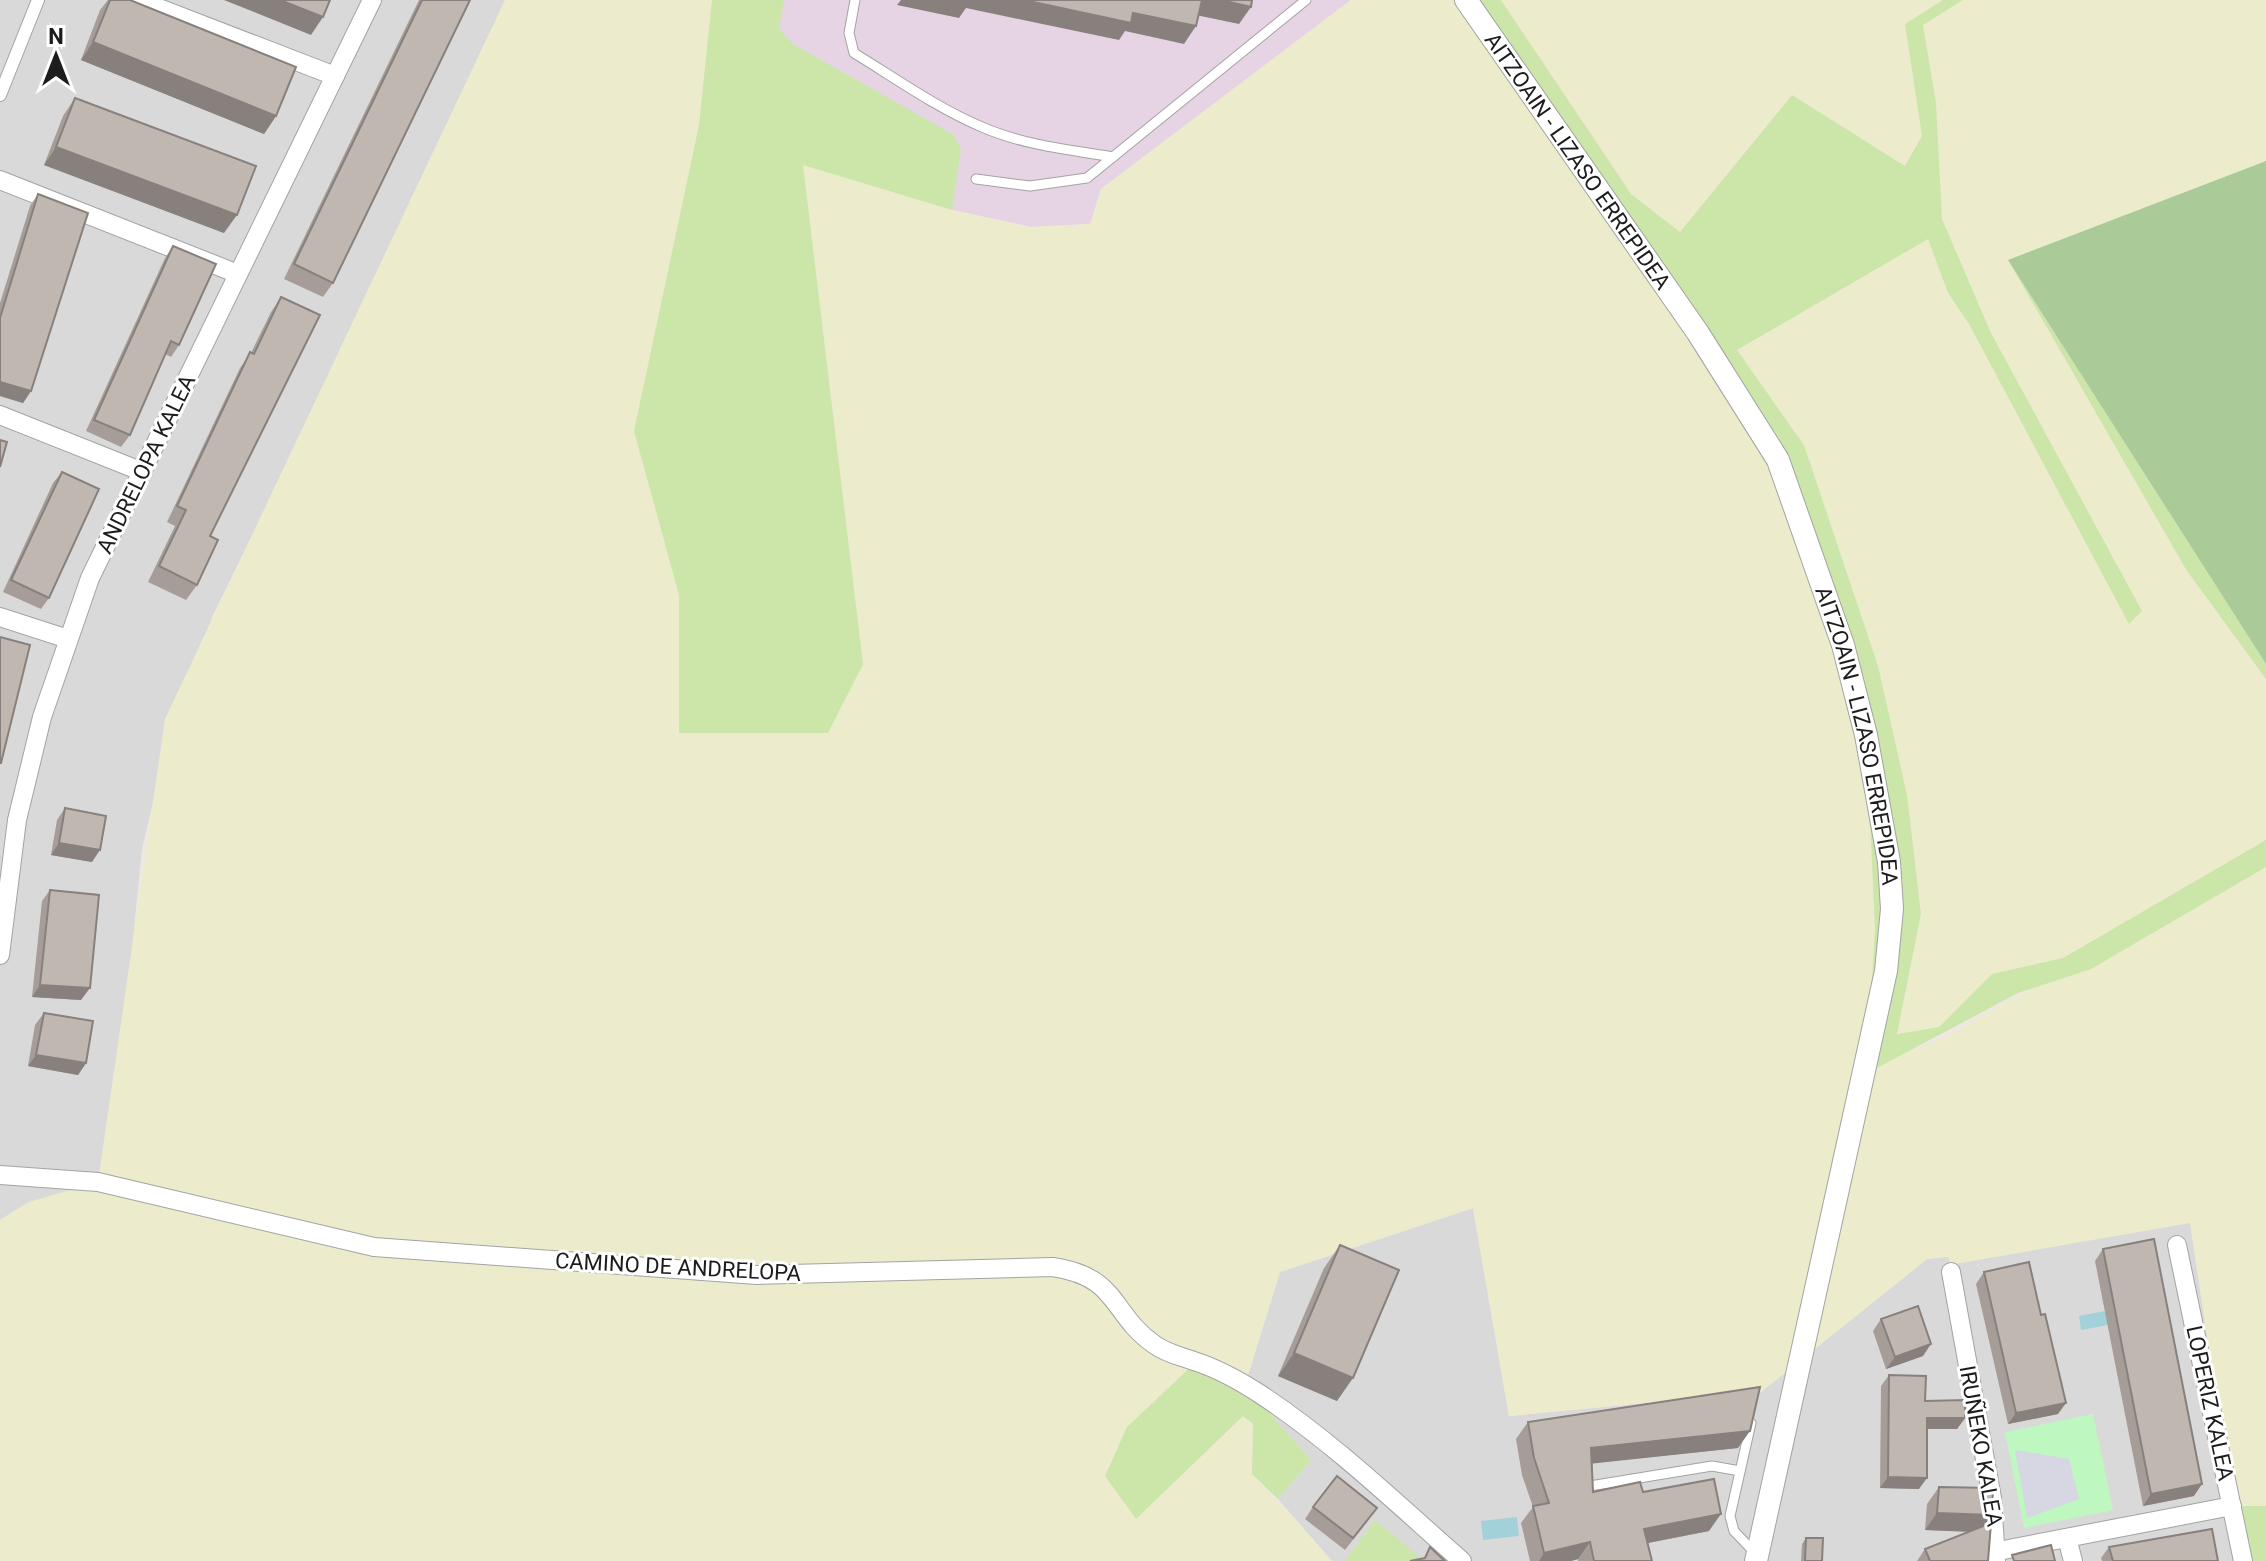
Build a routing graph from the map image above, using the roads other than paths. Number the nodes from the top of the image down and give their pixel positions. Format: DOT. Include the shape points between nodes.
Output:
graph roads {
  1 [pos="38,0"];
  2 [pos="138,0"];
  3 [pos="372,0"];
  4 [pos="855,0"];
  5 [pos="1306,0"];
  6 [pos="1466,0"];
  7 [pos="335,76"];
  8 [pos="0,95"];
  9 [pos="1113,157"];
  10 [pos="976,179"];
  11 [pos="0,180"];
  12 [pos="238,274"];
  13 [pos="0,415"];
  14 [pos="143,472"];
  15 [pos="0,617"];
  16 [pos="68,639"];
  17 [pos="8,818"];
  18 [pos="0,955"];
  19 [pos="0,1175"];
  20 [pos="2177,1245"];
  21 [pos="1951,1272"];
  22 [pos="1755,1408"];
  23 [pos="1740,1471"];
  24 [pos="1590,1486"];
  25 [pos="2232,1506"];
  26 [pos="2067,1538"];
  27 [pos="1997,1556"];
  28 [pos="1757,1558"];
  29 [pos="1462,1561"];
  30 [pos="2073,1561"];
  31 [pos="2243,1561"];
  1 -- 8 [label="street"];
  2 -- 7 [label="street"];
  3 -- 7 [label="street, ANDRELOPA KALEA"];
  4 -- 9 [label="lane" via="849,33 854,53 921,94 983,127 1053,148"];
  5 -- 9 [label="lane"];
  6 -- 28 [label="street, AITZOAIN - LIZASO ERREPIDEA" via="1698,333 1778,460 1843,645 1879,804 1892,909 1886,971"];
  7 -- 12 [label="street, ANDRELOPA KALEA"];
  9 -- 10 [label="lane" via="1087,178 1030,186"];
  11 -- 12 [label="street"];
  12 -- 14 [label="street, ANDRELOPA KALEA"];
  13 -- 14 [label="street"];
  14 -- 16 [label="street, ANDRELOPA KALEA" via="90,578"];
  15 -- 16 [label="street"];
  16 -- 17 [label="street, ANDRELOPA KALEA"];
  17 -- 18 [label="street, ANDRELOPA KALEA"];
  19 -- 29 [label="street, CAMINO DE ANDRELOPA" via="98,1182 374,1247 757,1275 1053,1267 1081,1271 1111,1294 1143,1337 1245,1385 1309,1430"];
  20 -- 25 [label="street, LOPERIZ KALEA"];
  21 -- 27 [label="street, IRUÑEKO KALEA" via="1992,1498"];
  22 -- 23 [label="lane"];
  23 -- 24 [label="lane" via="1712,1466"];
  23 -- 28 [label="lane" via="1730,1516 1734,1531"];
  25 -- 26 [label="street, IRUÑEKO KALEA"];
  25 -- 31 [label="street, LOPERIZ KALEA"];
  26 -- 27 [label="street, IRUÑEKO KALEA"];
  26 -- 30 [label="street"];
}
